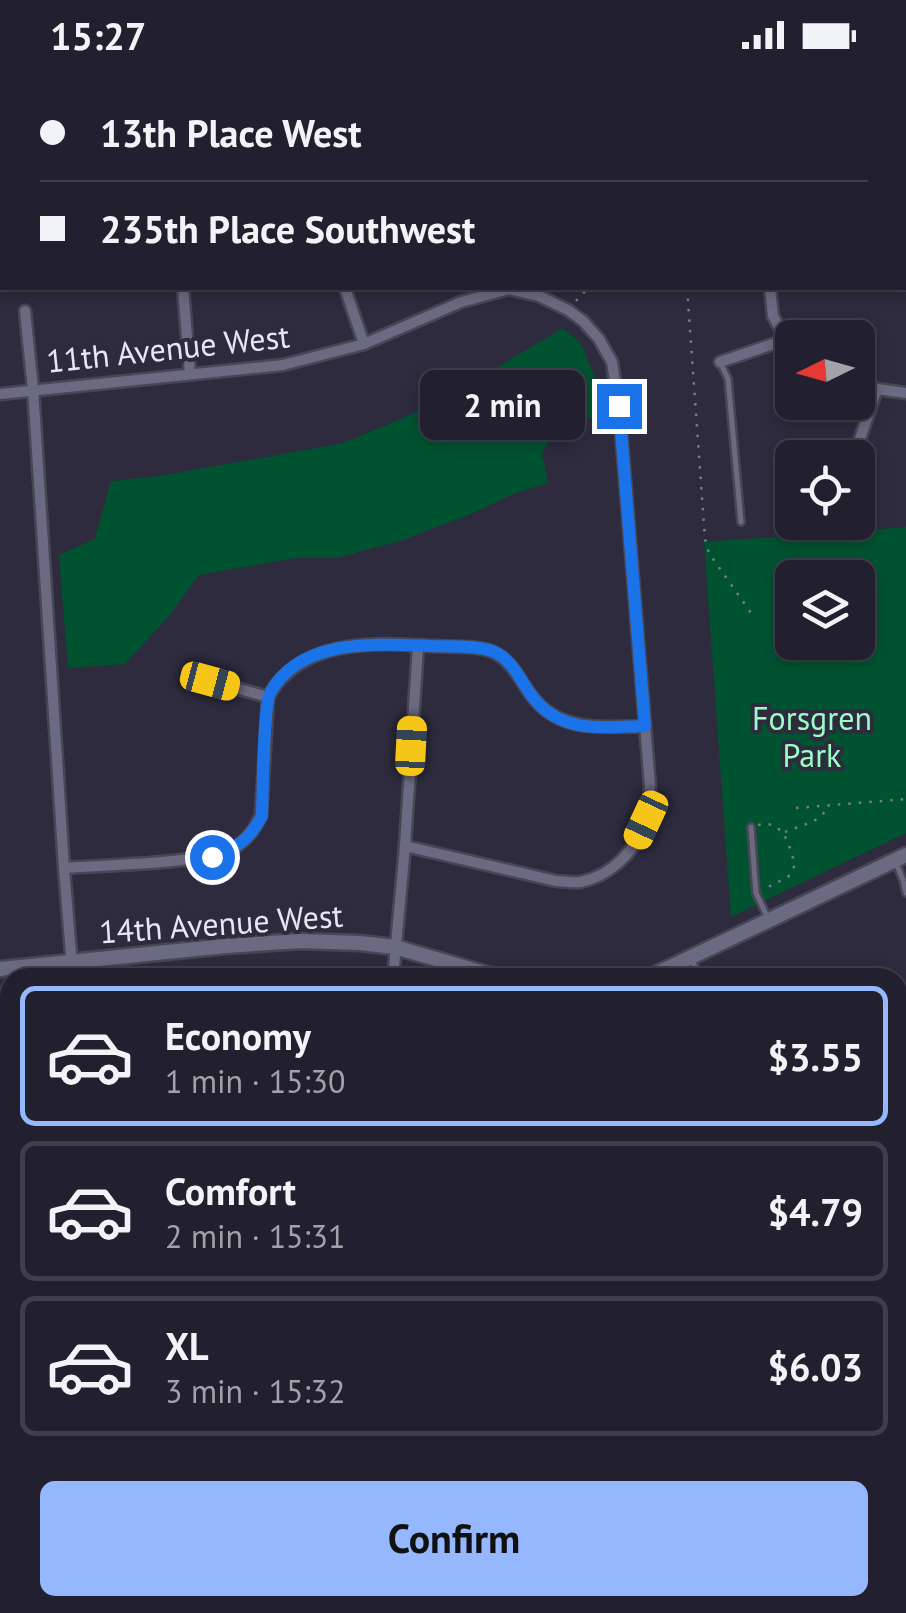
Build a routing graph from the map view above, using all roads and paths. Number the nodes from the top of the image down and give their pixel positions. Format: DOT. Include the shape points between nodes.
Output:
graph roads {
  1 [pos="183,290"];
  2 [pos="347,290"];
  3 [pos="502,290"];
  4 [pos="516,290"];
  5 [pos="586,290"];
  6 [pos="687,290"];
  7 [pos="770,290"];
  8 [pos="25,310"];
  9 [pos="568,310"];
  10 [pos="775,320"];
  11 [pos="775,343"];
  12 [pos="364,344"];
  13 [pos="720,362"];
  14 [pos="190,374"];
  15 [pos="33,389"];
  16 [pos="877,389"];
  17 [pos="906,393"];
  18 [pos="0,394"];
  19 [pos="860,440"];
  20 [pos="741,522"];
  21 [pos="751,614"];
  22 [pos="418,646"];
  23 [pos="210,681"];
  24 [pos="268,697"];
  25 [pos="645,726"];
  26 [pos="906,799"];
  27 [pos="832,806"];
  28 [pos="796,808"];
  29 [pos="751,827"];
  30 [pos="783,833"];
  31 [pos="405,846"];
  32 [pos="900,858"];
  33 [pos="64,868"];
  34 [pos="756,893"];
  35 [pos="906,893"];
  36 [pos="769,919"];
  37 [pos="395,947"];
  38 [pos="690,957"];
  39 [pos="72,968"];
  40 [pos="85,968"];
  41 [pos="393,968"];
  42 [pos="467,968"];
  43 [pos="667,968"];
  44 [pos="695,968"];
  1 -- 14 [label="street"];
  2 -- 12 [label="street"];
  3 -- 12 [label="street, 11th Avenue West"];
  4 -- 9 [label="street"];
  5 -- 9 [label="path"];
  6 -- 21 [label="path" via="705,539"];
  7 -- 10 [label="street"];
  8 -- 15 [label="street"];
  9 -- 25 [label="street" via="612,362"];
  11 -- 13 [label="street"];
  12 -- 14 [label="street, 11th Avenue West" via="283,366"];
  13 -- 20 [label="lane" via="728,379"];
  14 -- 15 [label="street, 11th Avenue West"];
  15 -- 18 [label="street, 11th Avenue West"];
  15 -- 33 [label="street"];
  16 -- 17 [label="street"];
  16 -- 19 [label="street"];
  22 -- 24 [label="street" via="333,649 302,662"];
  22 -- 25 [label="street" via="496,652 537,703 584,728"];
  22 -- 31 [label="street"];
  23 -- 24 [label="street"];
  24 -- 33 [label="street" via="262,816 235,848 212,857"];
  25 -- 31 [label="street" via="646,820 622,862 604,874 556,881"];
  26 -- 27 [label="path"];
  27 -- 28 [label="path"];
  27 -- 30 [label="path"];
  29 -- 30 [label="path" via="772,823"];
  29 -- 34 [label="lane"];
  30 -- 34 [label="path" via="793,872"];
  31 -- 37 [label="street"];
  32 -- 35 [label="lane"];
  32 -- 36 [label="street"];
  33 -- 39 [label="street"];
  34 -- 36 [label="lane"];
  36 -- 38 [label="street"];
  37 -- 40 [label="street, 14th Avenue West" via="300,941 226,946"];
  37 -- 41 [label="street"];
  37 -- 42 [label="street, 14th Avenue West"];
  38 -- 43 [label="street"];
  38 -- 44 [label="lane"];
}
